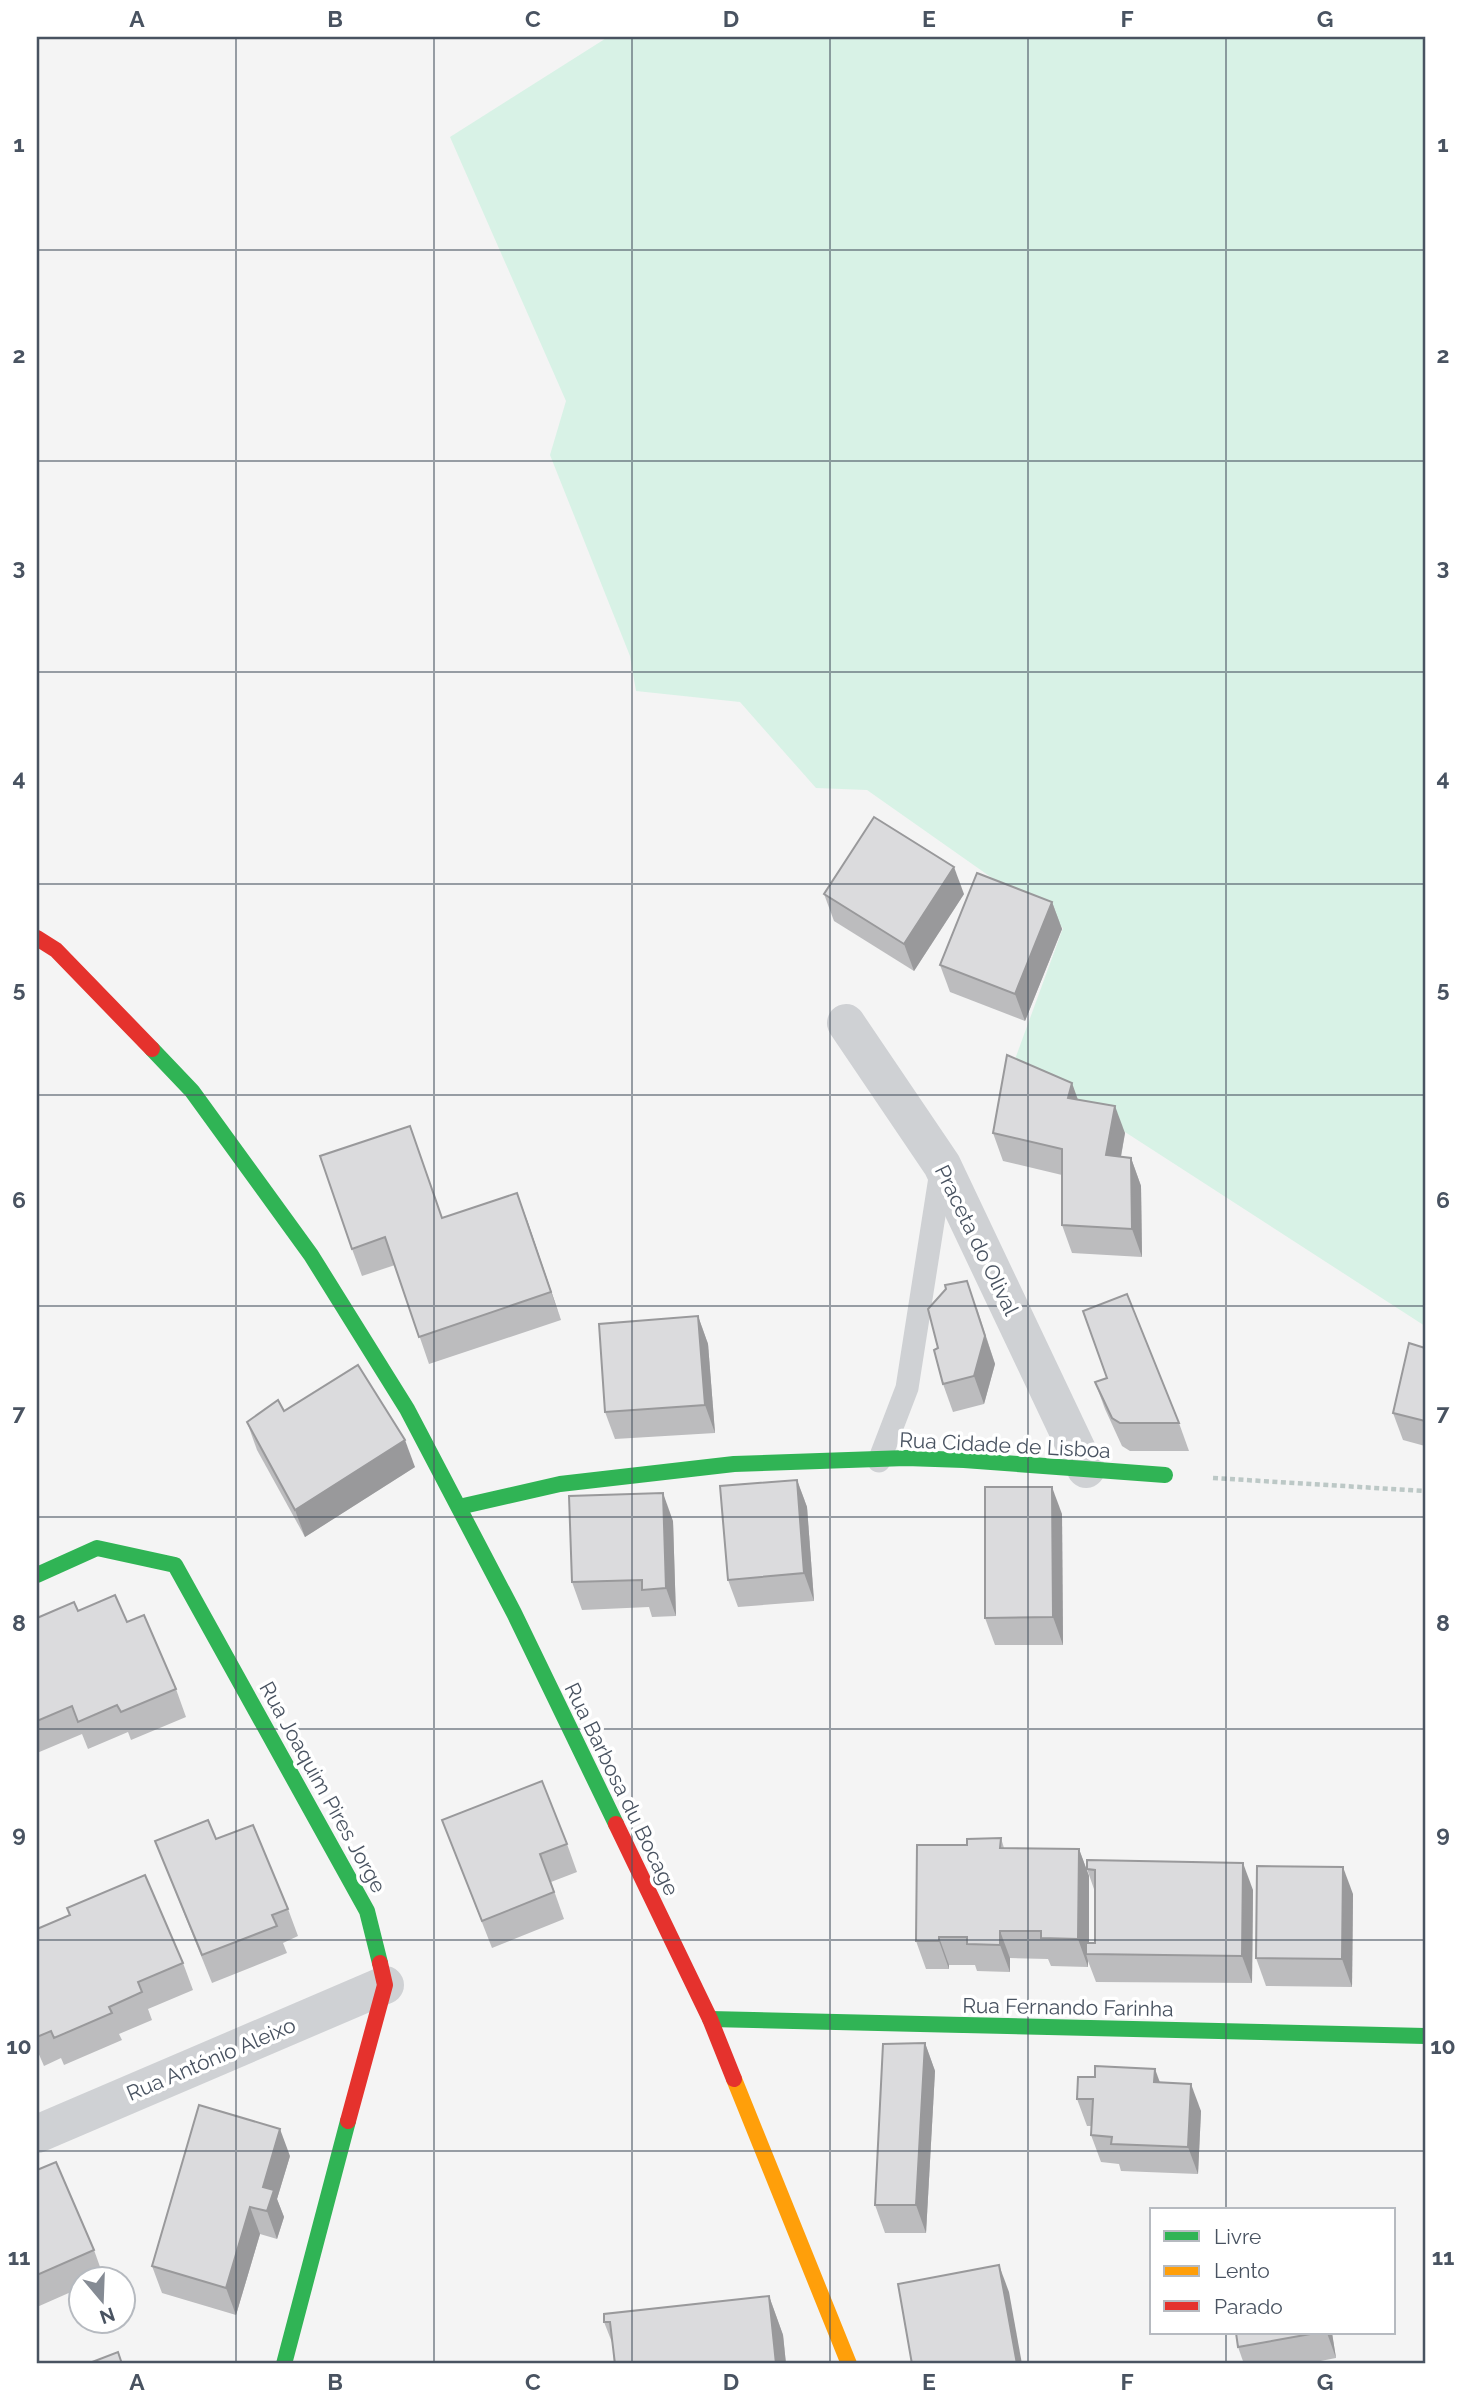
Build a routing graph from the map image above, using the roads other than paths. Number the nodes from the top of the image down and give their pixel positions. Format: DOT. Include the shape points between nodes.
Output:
graph roads {
  1 [pos="37,939"];
  2 [pos="846,1023"];
  3 [pos="942,1165"];
  4 [pos="879,1461"];
  5 [pos="1086,1469"];
  6 [pos="1165,1475"];
  7 [pos="459,1507"];
  8 [pos="37,1575"];
  9 [pos="385,1985"];
  10 [pos="710,2019"];
  11 [pos="1425,2036"];
  12 [pos="37,2134"];
  13 [pos="284,2364"];
  14 [pos="849,2364"];
  1 -- 7 [label="street, Rua Barbosa du Bocage" via="56,950 192,1091 311,1255 407,1409"];
  2 -- 3 [label="street, Praceta do Olival"];
  3 -- 4 [label="lane" via="907,1388"];
  3 -- 5 [label="street, Praceta do Olival"];
  4 -- 5 [label="street, Rua Cidade de Lisboa" via="964,1460"];
  4 -- 7 [label="street, Rua Cidade de Lisboa" via="734,1464 560,1484"];
  5 -- 6 [label="street, Rua Cidade de Lisboa"];
  7 -- 10 [label="street, Rua Barbosa du Bocage"];
  8 -- 9 [label="street, Rua Joaquim Pires Jorge" via="97,1548 175,1565 366,1911"];
  9 -- 12 [label="street, Rua António Aleixo"];
  9 -- 13 [label="street, Rua Joaquim Pires Jorge"];
  10 -- 11 [label="street, Rua Fernando Farinha"];
  10 -- 14 [label="street, Rua Barbosa du Bocage"];
}
